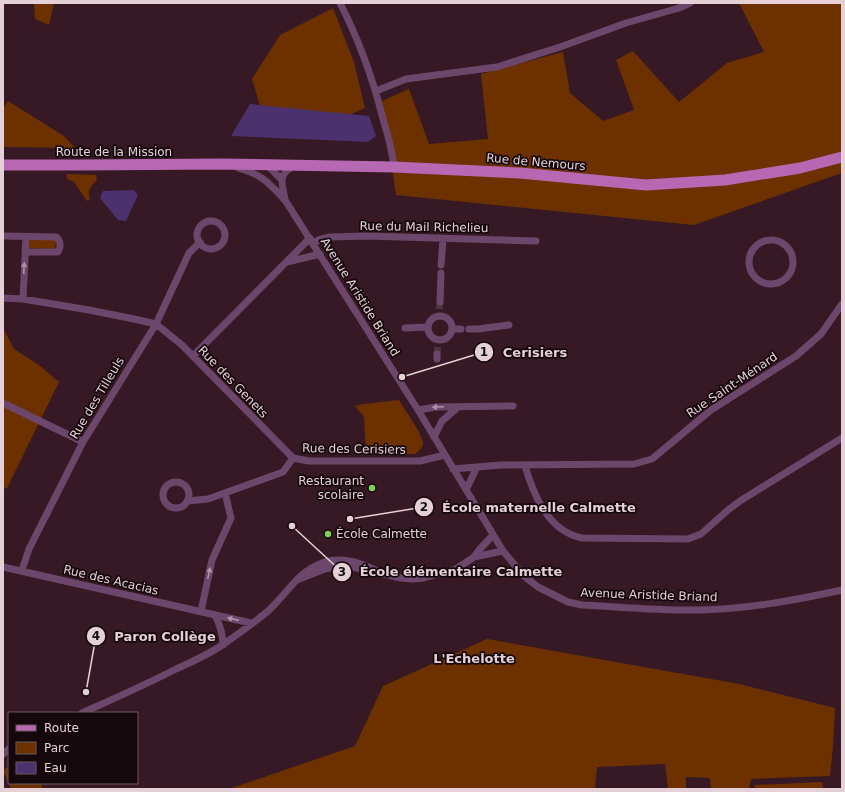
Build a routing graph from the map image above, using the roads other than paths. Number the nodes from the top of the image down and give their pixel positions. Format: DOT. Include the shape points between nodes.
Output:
graph roads {
  1 [pos="340,3"];
  2 [pos="690,3"];
  3 [pos="376,91"];
  4 [pos="842,157"];
  5 [pos="224,164"];
  6 [pos="3,165"];
  7 [pos="267,165"];
  8 [pos="295,165"];
  9 [pos="394,167"];
  10 [pos="264,178"];
  11 [pos="281,179"];
  12 [pos="285,200"];
  13 [pos="3,236"];
  14 [pos="26,237"];
  15 [pos="443,239"];
  16 [pos="312,240"];
  17 [pos="536,241"];
  18 [pos="200,242"];
  19 [pos="760,243"];
  20 [pos="25,252"];
  21 [pos="320,254"];
  22 [pos="286,262"];
  23 [pos="3,298"];
  24 [pos="23,299"];
  25 [pos="842,304"];
  26 [pos="439,309"];
  27 [pos="156,324"];
  28 [pos="509,324"];
  29 [pos="405,328"];
  30 [pos="428,328"];
  31 [pos="452,329"];
  32 [pos="193,356"];
  33 [pos="3,403"];
  34 [pos="514,406"];
  35 [pos="458,408"];
  36 [pos="418,410"];
  37 [pos="434,437"];
  38 [pos="842,438"];
  39 [pos="83,442"];
  40 [pos="445,455"];
  41 [pos="293,458"];
  42 [pos="525,466"];
  43 [pos="477,467"];
  44 [pos="454,469"];
  45 [pos="466,490"];
  46 [pos="225,493"];
  47 [pos="187,501"];
  48 [pos="493,535"];
  49 [pos="503,551"];
  50 [pos="474,557"];
  51 [pos="3,567"];
  52 [pos="22,570"];
  53 [pos="842,590"];
  54 [pos="201,611"];
  55 [pos="215,615"];
  56 [pos="251,623"];
  57 [pos="223,645"];
  58 [pos="84,712"];
  1 -- 3 [label="street" via="348,17"];
  2 -- 3 [label="street" via="626,22 497,67 406,79"];
  3 -- 9 [label="street"];
  4 -- 9 [label="main road, Rue de Nemours" via="800,168 725,180 646,185 520,173"];
  5 -- 6 [label="main road, Route de la Mission"];
  5 -- 7 [label="main road, Rue de Nemours"];
  5 -- 10 [label="street, Avenue Aristide Briand"];
  7 -- 8 [label="main road, Rue de Nemours"];
  7 -- 10 [label="street"];
  7 -- 11 [label="street"];
  8 -- 9 [label="main road, Rue de Nemours"];
  8 -- 11 [label="street" via="285,170"];
  10 -- 12 [label="street, Avenue Aristide Briand"];
  11 -- 12 [label="street"];
  12 -- 16 [label="street, Avenue Aristide Briand"];
  13 -- 14 [label="street"];
  14 -- 20 [label="street"];
  14 -- 20 [label="street" via="56,237 60,242 60,249 58,252"];
  15 -- 16 [label="street, Rue du Mail Richelieu" via="367,236"];
  15 -- 17 [label="street, Rue du Mail Richelieu"];
  15 -- 26 [label="street"];
  16 -- 21 [label="street, Avenue Aristide Briand"];
  16 -- 22 [label="street"];
  18 -- 27 [label="street, Rue des Tilleuls" via="189,253"];
  19 -- 19 [label="street" via="751,253 749,268 758,281 773,285 781,283 792,272 794,265 791,251 781,242 774,240"];
  24 -- 20 [label="street, one-way"];
  21 -- 22 [label="street"];
  21 -- 36 [label="street, Avenue Aristide Briand"];
  22 -- 32 [label="street"];
  23 -- 24 [label="street"];
  24 -- 27 [label="street"];
  25 -- 42 [label="street, Rue Saint-Ménard" via="821,334 809,346 711,410 652,459 634,464"];
  26 -- 30 [label="street"];
  26 -- 31 [label="street" via="450,321"];
  27 -- 32 [label="street, Rue des Genets"];
  27 -- 39 [label="street, Rue des Tilleuls"];
  28 -- 31 [label="street" via="478,329"];
  29 -- 30 [label="street"];
  30 -- 31 [label="street" via="429,334 435,339 437,350"];
  32 -- 41 [label="street, Rue des Genets"];
  33 -- 39 [label="street"];
  34 -- 35 [label="street"];
  35 -- 36 [label="street, one-way" via="436,407"];
  35 -- 37 [label="street" via="442,421"];
  36 -- 37 [label="street, Avenue Aristide Briand"];
  37 -- 40 [label="street, Avenue Aristide Briand"];
  38 -- 42 [label="street" via="740,501 701,534 688,539 572,536 550,519 535,495"];
  39 -- 52 [label="street, Rue des Tilleuls" via="29,549"];
  40 -- 41 [label="street, Rue des Cerisiers" via="420,461 309,461"];
  40 -- 44 [label="street, Avenue Aristide Briand"];
  41 -- 46 [label="street, Rue des Cerisiers" via="283,472"];
  42 -- 43 [label="street, Rue Saint-Ménard"];
  43 -- 44 [label="street, Rue Saint-Ménard"];
  43 -- 45 [label="street"];
  44 -- 45 [label="street, Avenue Aristide Briand"];
  45 -- 48 [label="street, Avenue Aristide Briand"];
  46 -- 47 [label="street, Rue des Cerisiers" via="208,499"];
  54 -- 46 [label="street, one-way" via="212,560 231,518"];
  48 -- 49 [label="street, Avenue Aristide Briand"];
  48 -- 50 [label="street"];
  49 -- 50 [label="street"];
  49 -- 53 [label="street, Avenue Aristide Briand" via="524,576 538,587 568,602 582,605 700,610 776,603"];
  50 -- 56 [label="street" via="444,573 412,579 339,566 325,569 295,581 269,610"];
  51 -- 52 [label="street, Rue des Acacias"];
  52 -- 54 [label="street, Rue des Acacias"];
  54 -- 55 [label="street, Rue des Acacias"];
  56 -- 55 [label="street, Rue des Acacias, one-way"];
  55 -- 57 [label="street" via="220,625"];
  56 -- 57 [label="street"];
  57 -- 58 [label="street"];
}
